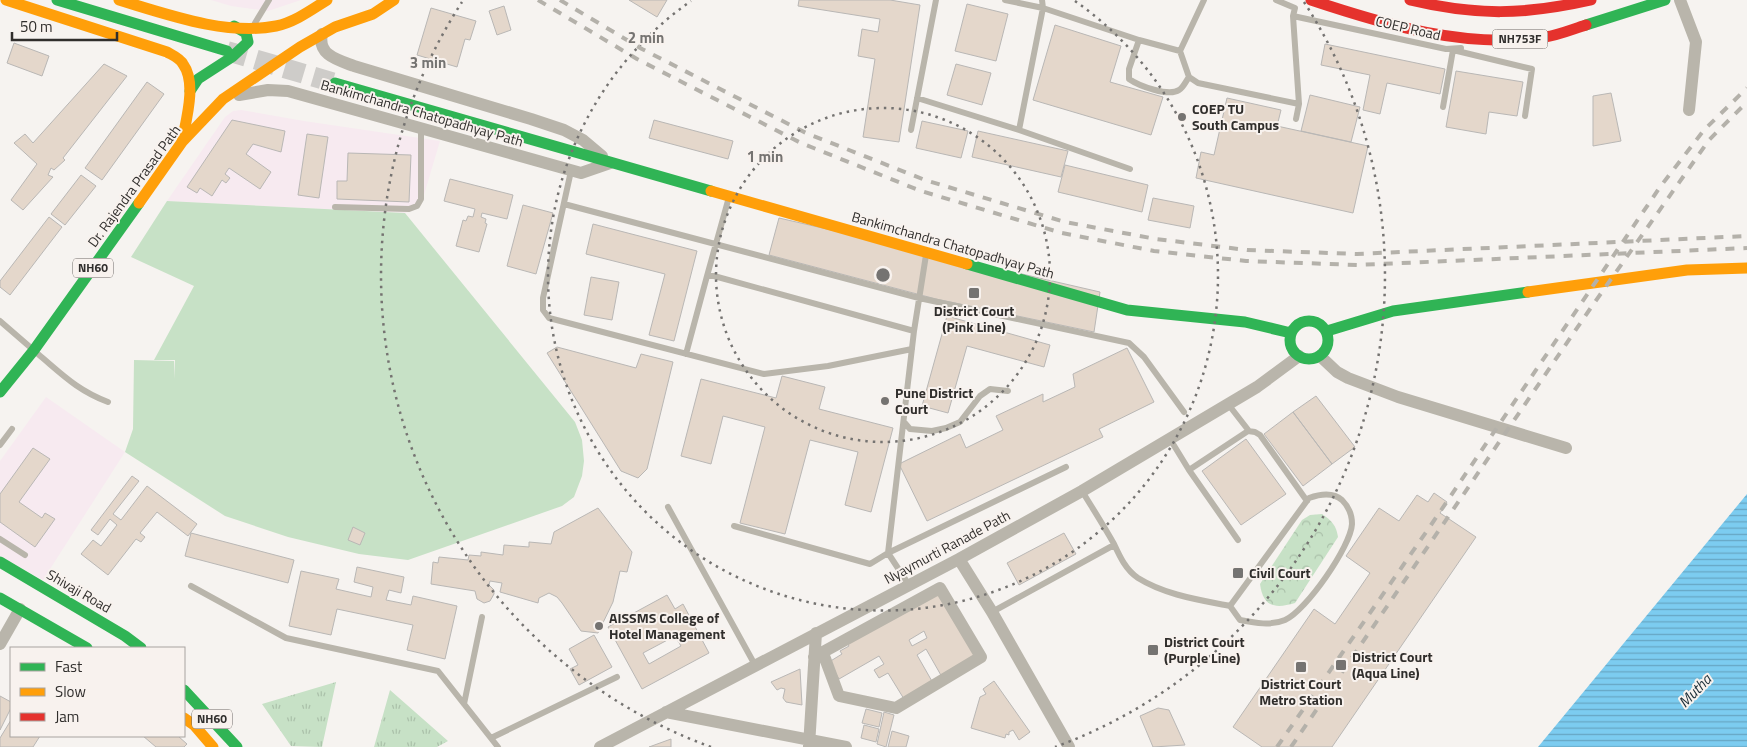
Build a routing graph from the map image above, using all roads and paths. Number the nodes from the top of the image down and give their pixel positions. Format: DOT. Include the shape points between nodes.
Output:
graph roads {
  1 [pos="2,0"];
  2 [pos="6,0"];
  3 [pos="57,0"];
  4 [pos="119,0"];
  5 [pos="269,0"];
  6 [pos="327,0"];
  7 [pos="394,0"];
  8 [pos="936,0"];
  9 [pos="1005,0"];
  10 [pos="1042,0"];
  11 [pos="1204,0"];
  12 [pos="1276,0"];
  13 [pos="1311,0"];
  14 [pos="1410,0"];
  15 [pos="1591,0"];
  16 [pos="1665,0"];
  17 [pos="1680,0"];
  18 [pos="0,6"];
  19 [pos="356,7"];
  20 [pos="1043,8"];
  21 [pos="1293,16"];
  22 [pos="234,26"];
  23 [pos="253,27"];
  24 [pos="335,27"];
  25 [pos="322,34"];
  26 [pos="1547,37"];
  27 [pos="1139,40"];
  28 [pos="1453,50"];
  29 [pos="227,51"];
  30 [pos="1180,51"];
  31 [pos="1189,77"];
  32 [pos="335,83"];
  33 [pos="190,90"];
  34 [pos="917,98"];
  35 [pos="223,99"];
  36 [pos="1299,104"];
  37 [pos="1443,106"];
  38 [pos="1688,110"];
  39 [pos="1525,116"];
  40 [pos="1296,118"];
  41 [pos="421,128"];
  42 [pos="911,130"];
  43 [pos="1019,130"];
  44 [pos="182,142"];
  45 [pos="610,163"];
  46 [pos="1130,169"];
  47 [pos="571,171"];
  48 [pos="729,197"];
  49 [pos="564,204"];
  50 [pos="334,207"];
  51 [pos="716,244"];
  52 [pos="927,253"];
  53 [pos="1747,268"];
  54 [pos="707,276"];
  55 [pos="919,298"];
  56 [pos="0,321"];
  57 [pos="914,331"];
  58 [pos="1326,331"];
  59 [pos="1291,332"];
  60 [pos="912,349"];
  61 [pos="34,350"];
  62 [pos="686,354"];
  63 [pos="1299,356"];
  64 [pos="1320,356"];
  65 [pos="1008,391"];
  66 [pos="0,392"];
  67 [pos="108,402"];
  68 [pos="1228,404"];
  69 [pos="1184,412"];
  70 [pos="904,422"];
  71 [pos="12,429"];
  72 [pos="1249,431"];
  73 [pos="1170,439"];
  74 [pos="0,445"];
  75 [pos="1566,448"];
  76 [pos="1066,467"];
  77 [pos="1189,470"];
  78 [pos="1082,491"];
  79 [pos="1307,501"];
  80 [pos="668,507"];
  81 [pos="734,526"];
  82 [pos="0,539"];
  83 [pos="1238,540"];
  84 [pos="1114,545"];
  85 [pos="888,553"];
  86 [pos="25,556"];
  87 [pos="959,559"];
  88 [pos="0,562"];
  89 [pos="909,585"];
  90 [pos="190,586"];
  91 [pos="0,598"];
  92 [pos="1230,606"];
  93 [pos="20,609"];
  94 [pos="992,612"];
  95 [pos="482,617"];
  96 [pos="816,633"];
  97 [pos="0,644"];
  98 [pos="85,647"];
  99 [pos="141,647"];
  100 [pos="819,655"];
  101 [pos="755,665"];
  102 [pos="617,677"];
  103 [pos="185,691"];
  104 [pos="464,704"];
  105 [pos="666,712"];
  106 [pos="185,713"];
  107 [pos="185,719"];
  108 [pos="194,725"];
  109 [pos="491,738"];
  110 [pos="809,743"];
  111 [pos="213,747"];
  112 [pos="237,747"];
  113 [pos="498,747"];
  114 [pos="600,747"];
  115 [pos="846,747"];
  116 [pos="1069,747"];
  1 -- 18 [label="lane"];
  2 -- 33 [label="main road, NH60" via="167,52 183,63"];
  3 -- 29 [label="main road"];
  4 -- 22 [label="main road" via="192,20"];
  5 -- 23 [label="lane"];
  6 -- 23 [label="main road" via="276,26"];
  7 -- 24 [label="main road, NH60" via="373,14"];
  8 -- 34 [label="lane"];
  9 -- 20 [label="lane"];
  10 -- 20 [label="lane"];
  11 -- 30 [label="lane"];
  12 -- 21 [label="lane" via="1295,8"];
  13 -- 26 [label="main road, NH753F" via="1372,20 1457,38 1501,41"];
  14 -- 15 [label="main road, NH753F" via="1462,11 1501,14 1565,7"];
  16 -- 26 [label="main road, NH753F"];
  17 -- 38 [label="street" via="1696,42"];
  19 -- 24 [label="main road"];
  20 -- 27 [label="lane"];
  20 -- 43 [label="lane"];
  21 -- 28 [label="lane, COEP Road"];
  21 -- 36 [label="lane"];
  22 -- 23 [label="main road"];
  22 -- 33 [label="main road" via="246,33 248,42 232,57 198,78"];
  24 -- 25 [label="main road, NH60"];
  25 -- 35 [label="main road, Dr. Rajendra Prasad Path / NH60"];
  25 -- 45 [label="street, Bankimchandra Chatopadhyay Path" via="322,48 330,56 564,130 583,140"];
  26 -- 28 [label="lane, COEP Road"];
  27 -- 30 [label="lane"];
  27 -- 31 [label="lane" via="1129,69 1129,79 1138,86 1171,93 1180,90"];
  28 -- 37 [label="lane"];
  28 -- 39 [label="lane" via="1532,69"];
  30 -- 31 [label="lane"];
  31 -- 36 [label="lane" via="1198,83"];
  32 -- 45 [label="main road"];
  33 -- 44 [label="main road, NH60"];
  34 -- 42 [label="lane"];
  34 -- 43 [label="lane"];
  35 -- 41 [label="street, Bankimchandra Chatopadhyay Path" via="268,90 288,92"];
  35 -- 44 [label="main road, Dr. Rajendra Prasad Path / NH60"];
  36 -- 40 [label="lane"];
  41 -- 47 [label="street, Bankimchandra Chatopadhyay Path"];
  41 -- 50 [label="lane" via="421,199 417,206 409,209"];
  43 -- 46 [label="lane"];
  44 -- 61 [label="main road, Dr. Rajendra Prasad Path / NH60"];
  45 -- 47 [label="street, Bankimchandra Chatopadhyay Path" via="581,173"];
  45 -- 48 [label="main road, Bankimchandra Chatopadhyay Path"];
  47 -- 49 [label="lane"];
  48 -- 51 [label="lane"];
  48 -- 52 [label="main road, Bankimchandra Chatopadhyay Path"];
  49 -- 51 [label="lane"];
  49 -- 62 [label="lane" via="543,298 543,310 548,318"];
  51 -- 54 [label="lane"];
  51 -- 55 [label="lane"];
  52 -- 55 [label="lane"];
  52 -- 59 [label="main road, Bankimchandra Chatopadhyay Path" via="1127,310 1244,322"];
  53 -- 58 [label="main road" via="1686,270 1392,311"];
  54 -- 57 [label="lane"];
  54 -- 62 [label="lane"];
  55 -- 57 [label="lane"];
  55 -- 69 [label="lane" via="1130,343"];
  56 -- 61 [label="lane"];
  57 -- 60 [label="lane"];
  58 -- 59 [label="main road" via="1309,321 1298,324"];
  58 -- 64 [label="main road" via="1327,347"];
  59 -- 63 [label="main road" via="1290,343"];
  60 -- 62 [label="lane" via="828,366 764,374"];
  60 -- 70 [label="lane"];
  61 -- 66 [label="main road, Dr. Rajendra Prasad Path / NH60"];
  61 -- 67 [label="lane" via="74,385"];
  63 -- 64 [label="main road" via="1310,359"];
  63 -- 68 [label="street, Nyaymurti Ranade Path"];
  64 -- 75 [label="street" via="1348,378 1398,397"];
  65 -- 70 [label="lane" via="990,389 980,396 960,422 946,428 932,431 910,429"];
  68 -- 72 [label="lane"];
  68 -- 73 [label="street, Nyaymurti Ranade Path"];
  70 -- 85 [label="lane"];
  71 -- 74 [label="lane"];
  72 -- 77 [label="lane"];
  72 -- 79 [label="lane" via="1260,435"];
  73 -- 77 [label="lane"];
  73 -- 78 [label="street, Nyaymurti Ranade Path"];
  76 -- 85 [label="lane"];
  77 -- 83 [label="lane"];
  78 -- 84 [label="lane"];
  78 -- 87 [label="street, Nyaymurti Ranade Path"];
  79 -- 92 [label="lane"];
  79 -- 92 [label="lane" via="1318,495 1330,494 1341,499 1350,510 1352,524 1342,553 1317,589 1299,612 1271,624 1240,620"];
  80 -- 101 [label="lane"];
  81 -- 85 [label="lane" via="870,564"];
  82 -- 86 [label="lane"];
  84 -- 92 [label="lane" via="1138,578 1170,592"];
  84 -- 94 [label="lane"];
  85 -- 89 [label="lane"];
  87 -- 89 [label="street, Nyaymurti Ranade Path"];
  87 -- 94 [label="street"];
  88 -- 99 [label="main road, Shivaji Road"];
  89 -- 96 [label="street, Nyaymurti Ranade Path"];
  90 -- 104 [label="lane" via="286,638 438,671"];
  91 -- 93 [label="main road"];
  93 -- 97 [label="street"];
  93 -- 98 [label="main road"];
  94 -- 116 [label="street"];
  95 -- 104 [label="lane"];
  96 -- 100 [label="street"];
  96 -- 101 [label="street, Nyaymurti Ranade Path"];
  100 -- 100 [label="street" via="940,588 981,657 896,708 839,696"];
  100 -- 110 [label="street"];
  101 -- 105 [label="street, Nyaymurti Ranade Path"];
  102 -- 109 [label="lane"];
  103 -- 112 [label="main road, NH60"];
  104 -- 109 [label="lane"];
  105 -- 110 [label="street"];
  105 -- 114 [label="street, Nyaymurti Ranade Path"];
  106 -- 108 [label="main road, NH60"];
  107 -- 108 [label="main road, NH60"];
  108 -- 111 [label="main road, NH60"];
  109 -- 113 [label="lane"];
  110 -- 115 [label="street"];
}
